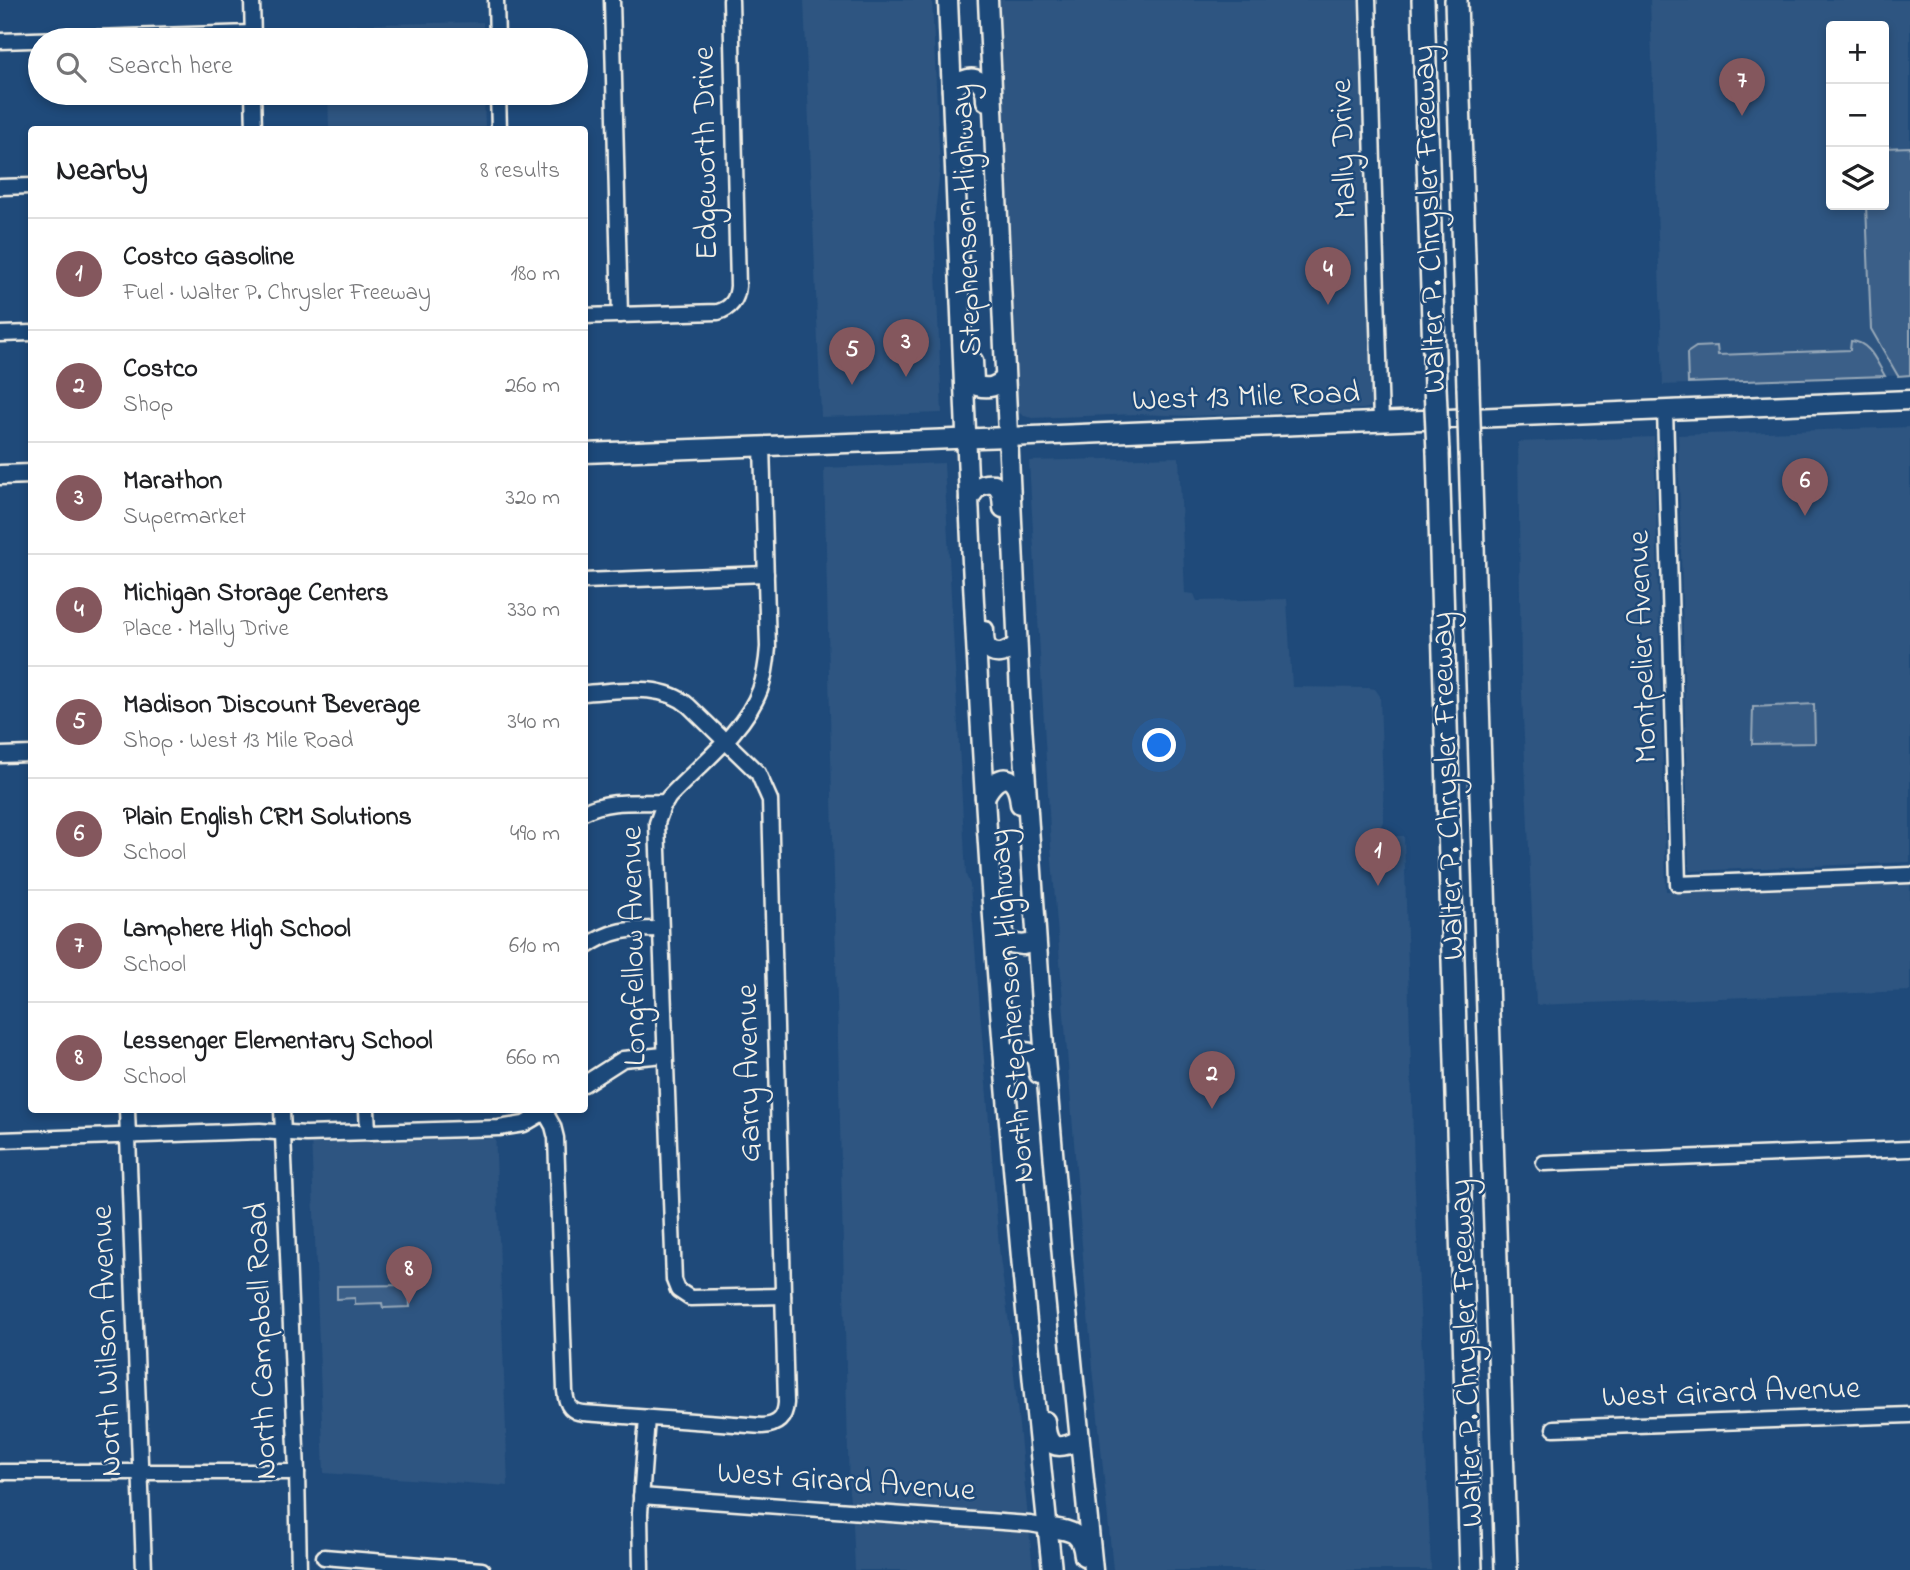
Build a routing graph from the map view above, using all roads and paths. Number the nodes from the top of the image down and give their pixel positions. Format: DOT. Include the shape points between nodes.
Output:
graph roads {
  1 [pos="252,0"];
  2 [pos="496,0"];
  3 [pos="612,0"];
  4 [pos="731,0"];
  5 [pos="948,0"];
  6 [pos="988,0"];
  7 [pos="1368,0"];
  8 [pos="1423,0"];
  9 [pos="1456,0"];
  10 [pos="253,28"];
  11 [pos="497,28"];
  12 [pos="0,41"];
  13 [pos="28,41"];
  14 [pos="952,90"];
  15 [pos="253,105"];
  16 [pos="498,105"];
  17 [pos="254,126"];
  18 [pos="499,126"];
  19 [pos="28,186"];
  20 [pos="0,187"];
  21 [pos="959,253"];
  22 [pos="999,268"];
  23 [pos="620,315"];
  24 [pos="588,316"];
  25 [pos="28,333"];
  26 [pos="0,334"];
  27 [pos="1004,379"];
  28 [pos="1910,400"];
  29 [pos="1665,409"];
  30 [pos="1381,422"];
  31 [pos="1007,437"];
  32 [pos="967,439"];
  33 [pos="762,446"];
  34 [pos="588,453"];
  35 [pos="28,474"];
  36 [pos="0,475"];
  37 [pos="969,499"];
  38 [pos="972,536"];
  39 [pos="766,574"];
  40 [pos="588,581"];
  41 [pos="1016,615"];
  42 [pos="1017,644"];
  43 [pos="588,693"];
  44 [pos="725,740"];
  45 [pos="28,754"];
  46 [pos="0,755"];
  47 [pos="985,797"];
  48 [pos="666,802"];
  49 [pos="588,810"];
  50 [pos="1030,834"];
  51 [pos="1910,875"];
  52 [pos="991,892"];
  53 [pos="660,929"];
  54 [pos="1036,942"];
  55 [pos="588,945"];
  56 [pos="664,1055"];
  57 [pos="1004,1065"];
  58 [pos="588,1081"];
  59 [pos="127,1113"];
  60 [pos="282,1113"];
  61 [pos="367,1113"];
  62 [pos="543,1113"];
  63 [pos="548,1113"];
  64 [pos="283,1132"];
  65 [pos="368,1132"];
  66 [pos="128,1135"];
  67 [pos="0,1140"];
  68 [pos="1910,1149"];
  69 [pos="1544,1163"];
  70 [pos="1055,1177"];
  71 [pos="783,1296"];
  72 [pos="1025,1305"];
  73 [pos="1910,1415"];
  74 [pos="647,1418"];
  75 [pos="1554,1428"];
  76 [pos="1079,1440"];
  77 [pos="0,1472"];
  78 [pos="141,1472"];
  79 [pos="297,1472"];
  80 [pos="641,1496"];
  81 [pos="1047,1527"];
  82 [pos="324,1557"];
  83 [pos="388,1566"];
  84 [pos="144,1570"];
  85 [pos="299,1570"];
  86 [pos="482,1570"];
  87 [pos="641,1570"];
  88 [pos="1052,1570"];
  89 [pos="1085,1570"];
  90 [pos="1093,1570"];
  91 [pos="1471,1570"];
  92 [pos="1506,1570"];
  1 -- 10 [label="street"];
  2 -- 11 [label="street"];
  3 -- 23 [label="street"];
  4 -- 23 [label="street, Edgeworth Drive" via="738,286 734,303 718,312"];
  5 -- 14 [label="main road, Stephenson Highway"];
  6 -- 22 [label="main road, Stephenson Highway"];
  7 -- 30 [label="street, Mally Drive"];
  8 -- 91 [label="highway, Walter P. Chrysler Freeway, bridge"];
  9 -- 92 [label="highway, Walter P. Chrysler Freeway, bridge"];
  12 -- 13 [label="street"];
  14 -- 21 [label="main road, Stephenson Highway"];
  14 -- 22 [label="main road" via="958,82 971,78 986,90 992,239"];
  15 -- 17 [label="street"];
  16 -- 18 [label="street"];
  19 -- 20 [label="street"];
  21 -- 27 [label="main road" via="969,274 974,381 977,386 992,387"];
  21 -- 32 [label="main road, Stephenson Highway"];
  22 -- 27 [label="main road, Stephenson Highway"];
  23 -- 24 [label="street"];
  25 -- 26 [label="street"];
  27 -- 31 [label="main road, Stephenson Highway"];
  28 -- 29 [label="main road, West 13 Mile Road"];
  29 -- 30 [label="main road, West 13 Mile Road"];
  29 -- 51 [label="street, Montpelier Avenue" via="1678,884"];
  30 -- 31 [label="main road, West 13 Mile Road"];
  31 -- 32 [label="main road, West 13 Mile Road"];
  31 -- 41 [label="main road, North Stephenson Highway"];
  32 -- 33 [label="main road, West 13 Mile Road"];
  32 -- 37 [label="main road, North Stephenson Highway"];
  33 -- 34 [label="main road, West 13 Mile Road"];
  33 -- 39 [label="street, Longfellow Avenue"];
  35 -- 36 [label="main road"];
  37 -- 38 [label="main road, North Stephenson Highway"];
  37 -- 41 [label="main road" via="981,485 994,484 1000,489 1006,580"];
  38 -- 42 [label="main road" via="980,551 985,646 998,653"];
  38 -- 47 [label="main road, North Stephenson Highway"];
  39 -- 40 [label="street"];
  39 -- 44 [label="street, Longfellow Avenue" via="768,647 763,681 744,721"];
  41 -- 42 [label="main road, North Stephenson Highway"];
  42 -- 50 [label="main road, North Stephenson Highway"];
  43 -- 44 [label="street, Garry Avenue" via="666,692 684,701"];
  44 -- 48 [label="street, Longfellow Avenue"];
  44 -- 71 [label="street, Garry Avenue" via="758,773 771,808"];
  45 -- 46 [label="street"];
  47 -- 50 [label="main road" via="996,781 1013,781"];
  47 -- 52 [label="main road, North Stephenson Highway"];
  48 -- 49 [label="street" via="607,804"];
  48 -- 53 [label="street, Longfellow Avenue" via="657,823"];
  50 -- 54 [label="main road, North Stephenson Highway"];
  52 -- 54 [label="main road" via="1002,901 1004,935 1009,943"];
  52 -- 57 [label="main road, North Stephenson Highway"];
  53 -- 55 [label="street" via="617,932"];
  53 -- 56 [label="street, Longfellow Avenue"];
  54 -- 70 [label="main road, North Stephenson Highway"];
  56 -- 58 [label="street" via="617,1061"];
  56 -- 71 [label="street, Longfellow Avenue" via="676,1286 690,1298"];
  57 -- 70 [label="main road" via="1020,1051 1035,1056 1038,1062 1045,1153"];
  57 -- 72 [label="main road, North Stephenson Highway"];
  59 -- 66 [label="street, North Wilson Avenue"];
  60 -- 64 [label="street, North Campbell Road"];
  61 -- 65 [label="street"];
  62 -- 65 [label="street" via="511,1127"];
  63 -- 74 [label="street" via="556,1138 568,1406 578,1413"];
  64 -- 65 [label="street"];
  64 -- 66 [label="street"];
  64 -- 79 [label="street, North Campbell Road"];
  66 -- 67 [label="street"];
  66 -- 78 [label="street, North Wilson Avenue"];
  68 -- 69 [label="street"];
  70 -- 76 [label="main road, North Stephenson Highway"];
  71 -- 74 [label="street, Garry Avenue" via="786,1410 781,1420 762,1426"];
  72 -- 76 [label="main road" via="1036,1334 1046,1436 1053,1445"];
  72 -- 81 [label="main road, North Stephenson Highway"];
  73 -- 75 [label="street, West Girard Avenue"];
  74 -- 80 [label="street"];
  76 -- 90 [label="main road, North Stephenson Highway"];
  77 -- 78 [label="street"];
  78 -- 79 [label="street"];
  78 -- 84 [label="street, North Wilson Avenue"];
  79 -- 85 [label="street, North Campbell Road"];
  80 -- 81 [label="street, West Girard Avenue"];
  80 -- 87 [label="street"];
  81 -- 88 [label="main road, North Stephenson Highway"];
  81 -- 89 [label="main road" via="1078,1537"];
  82 -- 83 [label="street"];
  83 -- 86 [label="street"];
}
